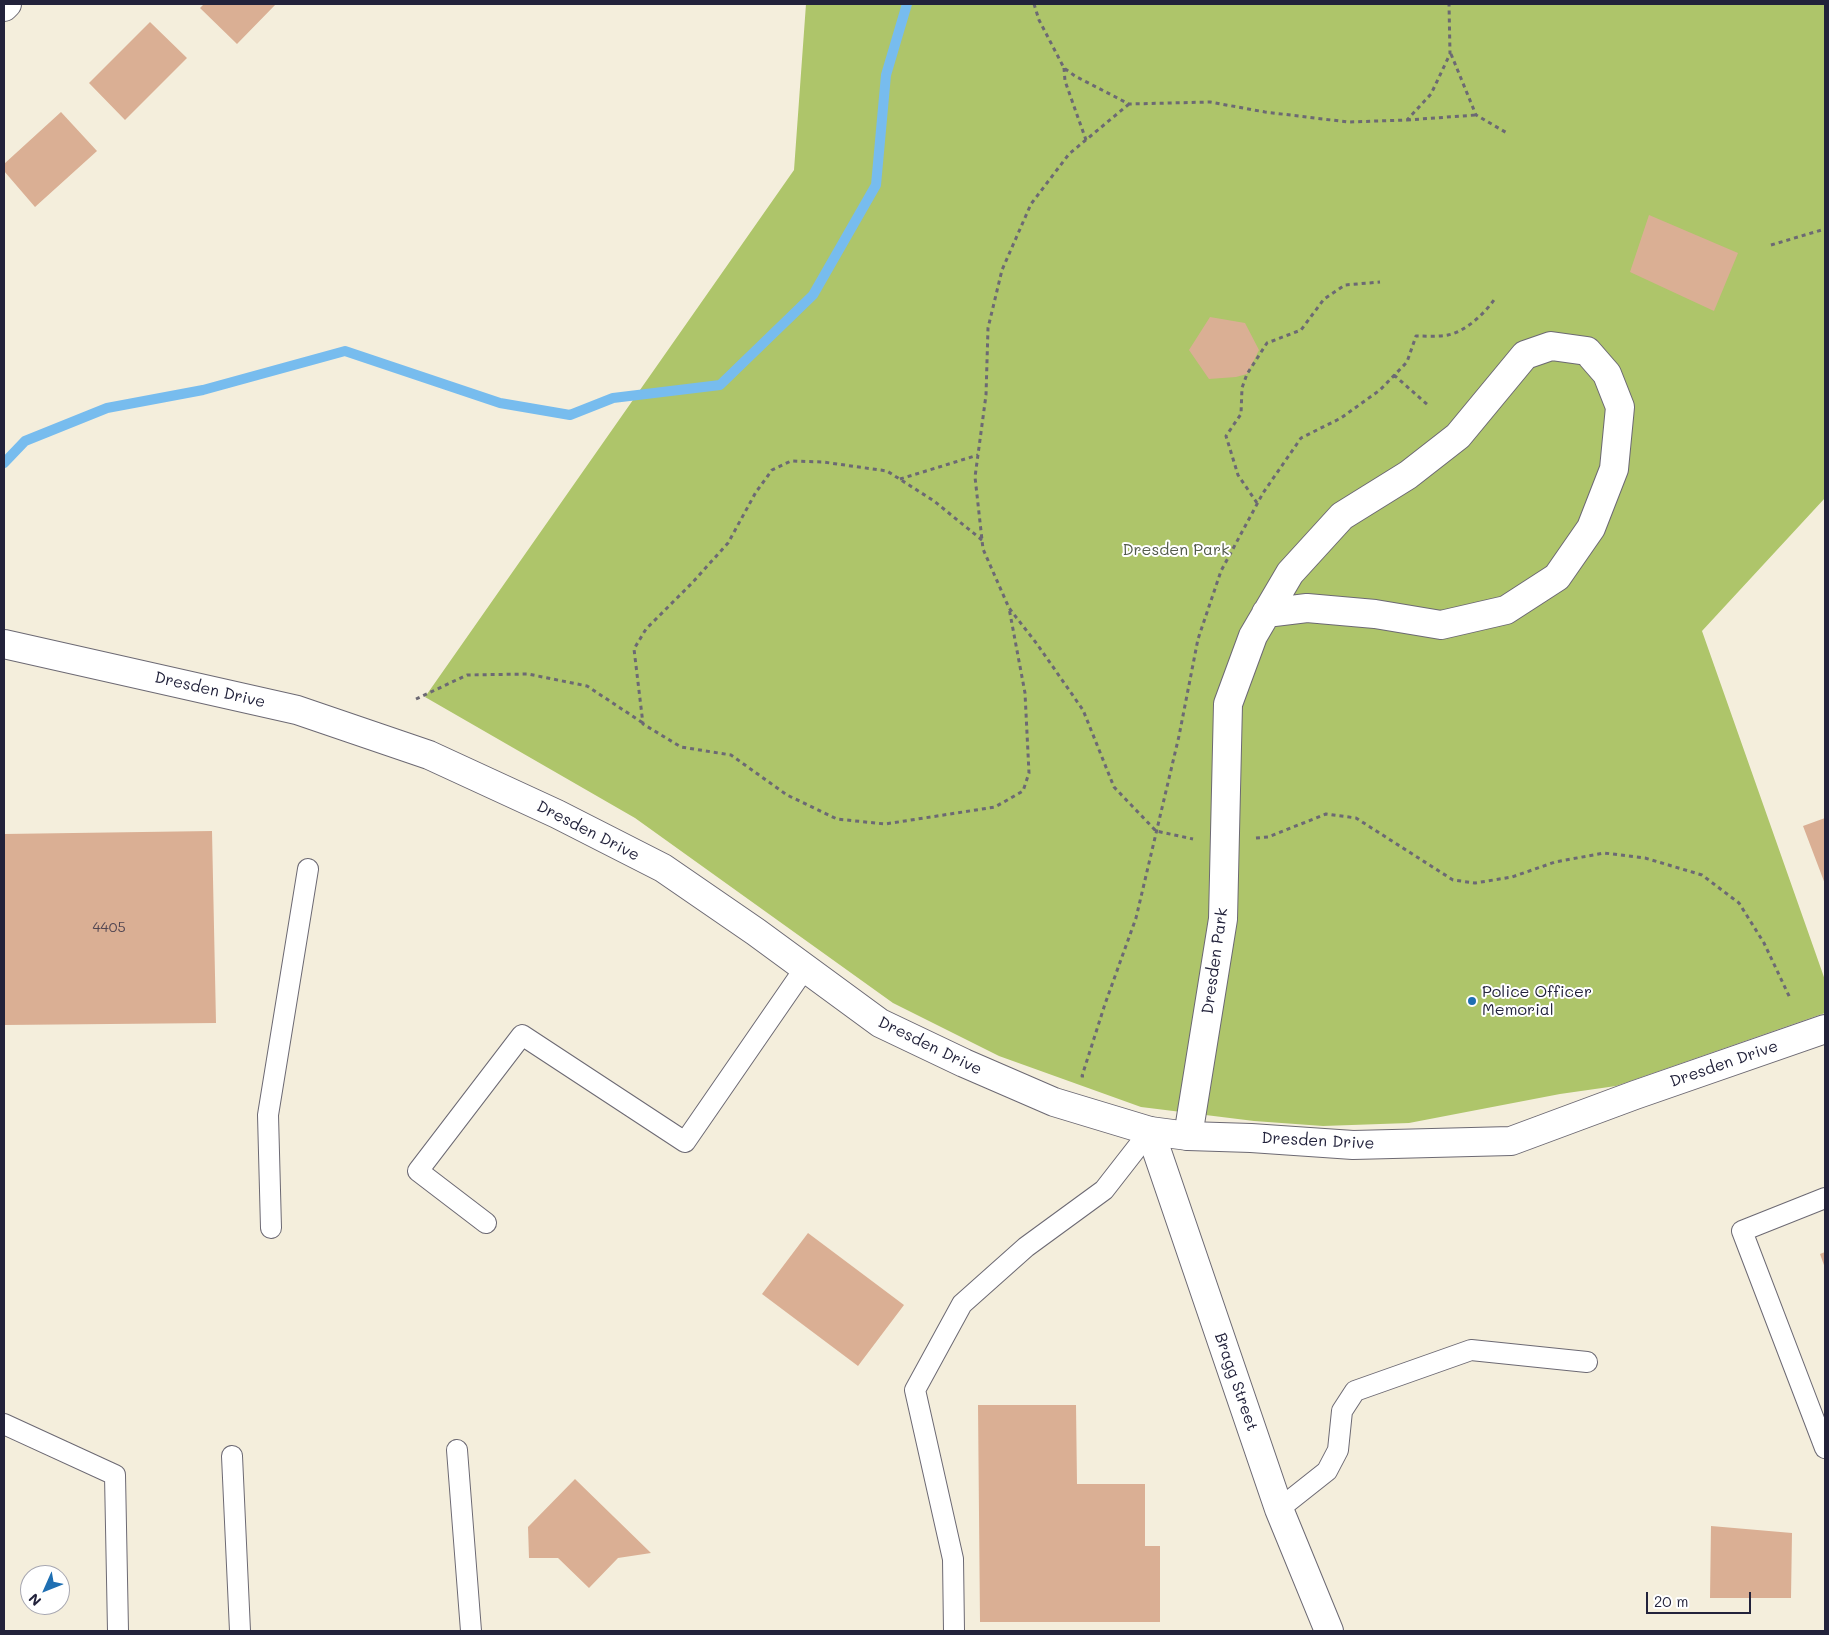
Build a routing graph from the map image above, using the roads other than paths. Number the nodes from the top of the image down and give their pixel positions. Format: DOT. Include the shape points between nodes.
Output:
graph roads {
  1 [pos="7,4"];
  2 [pos="4,7"];
  3 [pos="1266,613"];
  4 [pos="4,644"];
  5 [pos="308,869"];
  6 [pos="805,968"];
  7 [pos="1825,1029"];
  8 [pos="1150,1131"];
  9 [pos="1188,1136"];
  10 [pos="1825,1198"];
  11 [pos="486,1223"];
  12 [pos="271,1228"];
  13 [pos="1587,1362"];
  14 [pos="4,1424"];
  15 [pos="1825,1448"];
  16 [pos="458,1450"];
  17 [pos="232,1456"];
  18 [pos="1279,1509"];
  19 [pos="118,1631"];
  20 [pos="240,1631"];
  21 [pos="471,1631"];
  22 [pos="954,1631"];
  23 [pos="1329,1631"];
  1 -- 2 [label="street"];
  3 -- 3 [label="street, Dresden Park" via="1290,573 1342,516 1408,476 1458,436 1525,355 1551,346 1587,351 1607,374 1620,407 1614,469 1591,528 1557,577 1506,610 1442,625 1375,614 1307,608"];
  3 -- 9 [label="street, Dresden Park" via="1253,636 1228,704 1223,919"];
  4 -- 6 [label="street, Dresden Drive" via="296,710 429,755 557,814 662,868"];
  5 -- 12 [label="lane" via="268,1115"];
  6 -- 8 [label="street, Dresden Drive" via="880,1023 956,1059 1054,1102"];
  6 -- 11 [label="lane" via="685,1142 522,1036 418,1171"];
  7 -- 9 [label="street, Dresden Drive" via="1510,1141 1353,1145"];
  8 -- 9 [label="street, Dresden Drive"];
  8 -- 18 [label="street, Bragg Street"];
  8 -- 22 [label="lane" via="1104,1190 1026,1247 962,1304 915,1390 953,1558"];
  10 -- 15 [label="lane" via="1742,1231"];
  13 -- 18 [label="lane" via="1471,1350 1355,1391 1342,1411 1338,1450 1327,1471"];
  14 -- 19 [label="lane" via="115,1475"];
  16 -- 21 [label="lane"];
  17 -- 20 [label="lane"];
  18 -- 23 [label="street, Bragg Street"];
}
